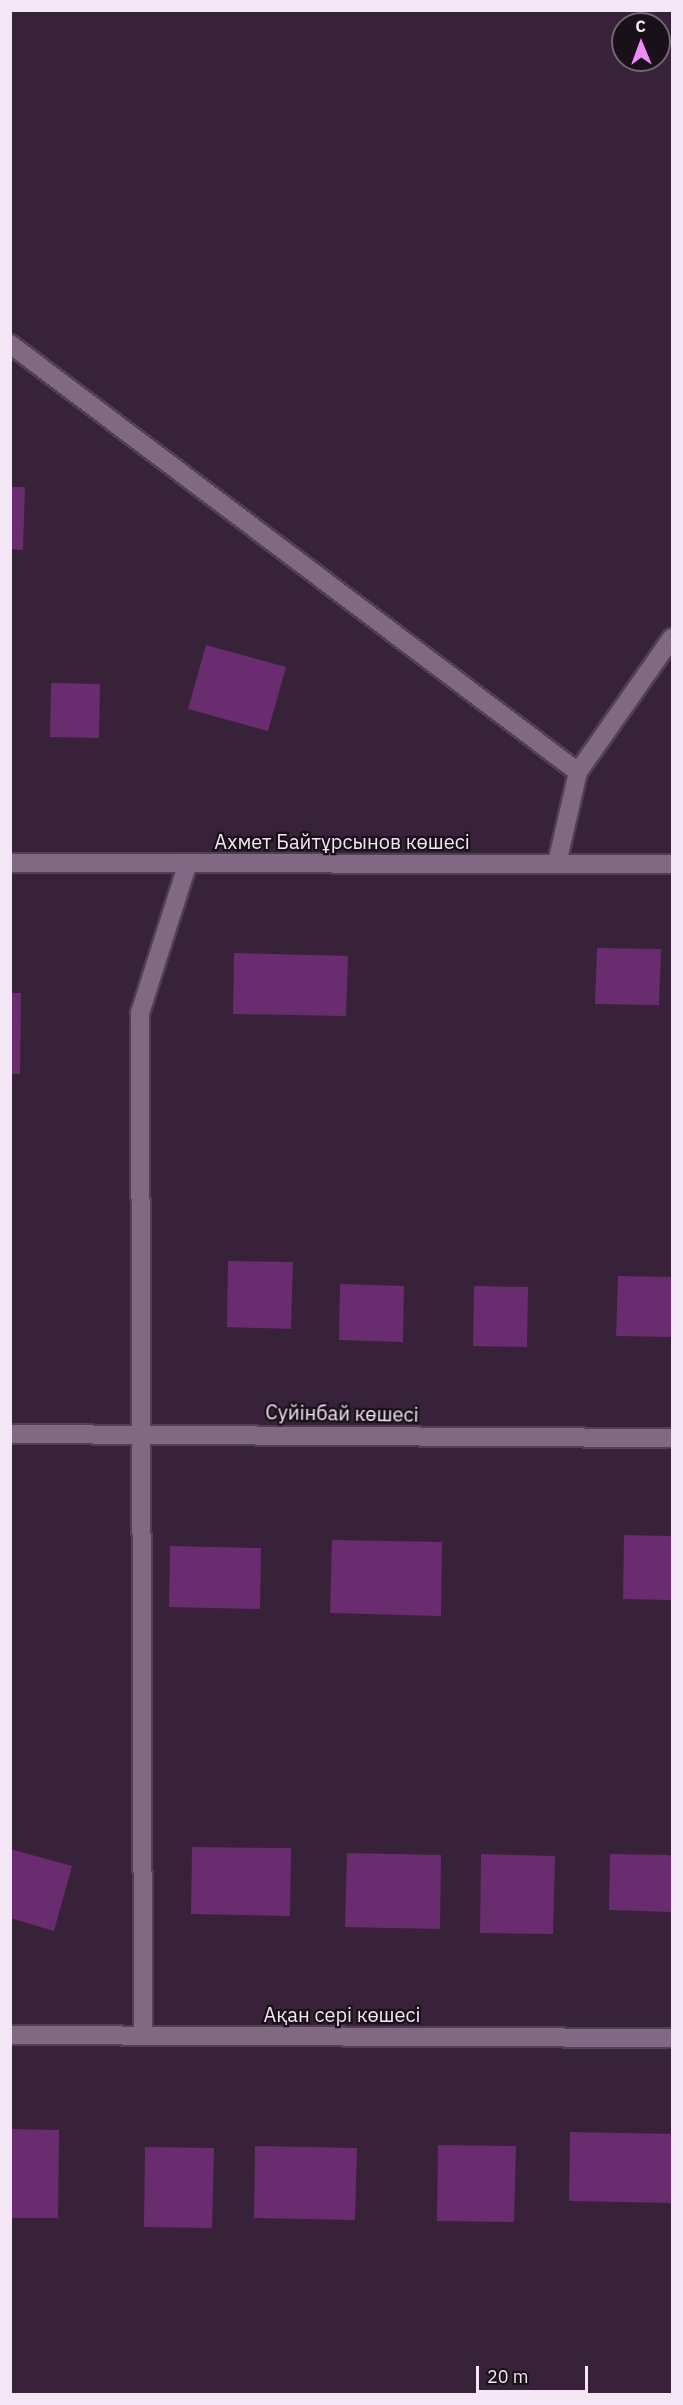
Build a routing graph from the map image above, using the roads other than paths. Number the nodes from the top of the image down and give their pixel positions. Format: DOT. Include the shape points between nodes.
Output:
graph roads {
  1 [pos="10,344"];
  2 [pos="672,638"];
  3 [pos="578,772"];
  4 [pos="10,863"];
  5 [pos="188,863"];
  6 [pos="557,863"];
  7 [pos="672,864"];
  8 [pos="143,1433"];
  9 [pos="10,1434"];
  10 [pos="672,1438"];
  11 [pos="10,2035"];
  12 [pos="143,2036"];
  13 [pos="672,2038"];
  1 -- 3 [label="street"];
  2 -- 3 [label="street"];
  3 -- 6 [label="street"];
  4 -- 5 [label="street, Ахмет Байтұрсынов көшесі"];
  5 -- 6 [label="street, Ахмет Байтұрсынов көшесі"];
  5 -- 8 [label="street" via="140,1013"];
  6 -- 7 [label="street, Ахмет Байтұрсынов көшесі"];
  8 -- 9 [label="street, Суйінбай көшесі"];
  8 -- 10 [label="street, Суйінбай көшесі"];
  8 -- 12 [label="street"];
  11 -- 12 [label="street, Ақан сері көшесі"];
  12 -- 13 [label="street, Ақан сері көшесі"];
}
